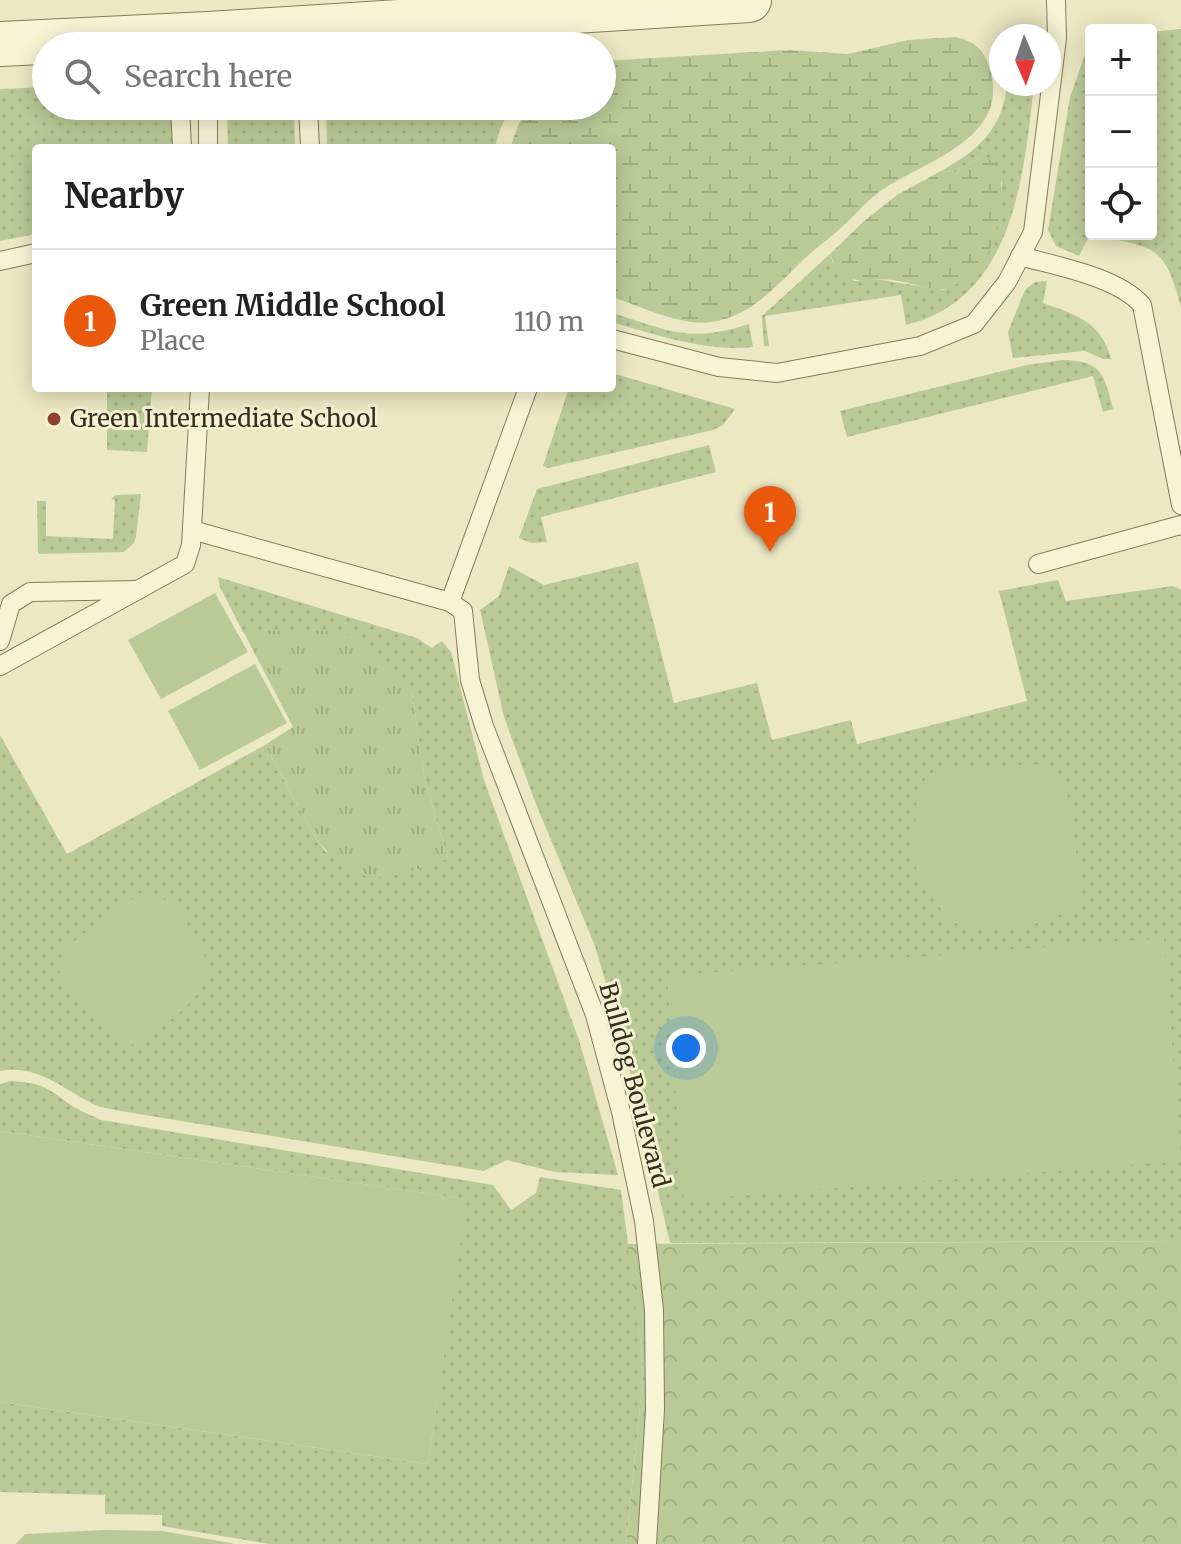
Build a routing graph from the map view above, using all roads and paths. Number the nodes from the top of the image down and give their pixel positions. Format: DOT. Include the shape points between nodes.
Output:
graph roads {
  1 [pos="749,0"];
  2 [pos="1056,0"];
  3 [pos="363,32"];
  4 [pos="32,43"];
  5 [pos="0,44"];
  6 [pos="181,120"];
  7 [pos="208,120"];
  8 [pos="309,120"];
  9 [pos="182,144"];
  10 [pos="208,144"];
  11 [pos="310,144"];
  12 [pos="32,254"];
  13 [pos="1020,256"];
  14 [pos="0,261"];
  15 [pos="616,340"];
  16 [pos="200,392"];
  17 [pos="527,392"];
  18 [pos="1181,505"];
  19 [pos="1181,525"];
  20 [pos="192,530"];
  21 [pos="1038,564"];
  22 [pos="141,590"];
  23 [pos="456,606"];
  24 [pos="0,641"];
  25 [pos="0,666"];
  26 [pos="647,1544"];
  1 -- 3 [label="street"];
  2 -- 13 [label="lane" via="1057,38 1033,232"];
  4 -- 5 [label="street"];
  6 -- 9 [label="lane"];
  7 -- 10 [label="lane"];
  8 -- 11 [label="lane"];
  12 -- 14 [label="lane"];
  13 -- 15 [label="lane" via="974,324 920,346 777,373 719,367"];
  13 -- 18 [label="lane" via="1119,287 1142,305"];
  16 -- 20 [label="lane"];
  17 -- 23 [label="lane"];
  19 -- 21 [label="lane"];
  20 -- 22 [label="lane" via="185,564"];
  20 -- 23 [label="lane"];
  22 -- 24 [label="lane" via="30,592 11,604"];
  22 -- 25 [label="lane"];
  23 -- 26 [label="lane, Bulldog Boulevard" via="484,726 595,1015 644,1221 654,1310 655,1409"];
}
